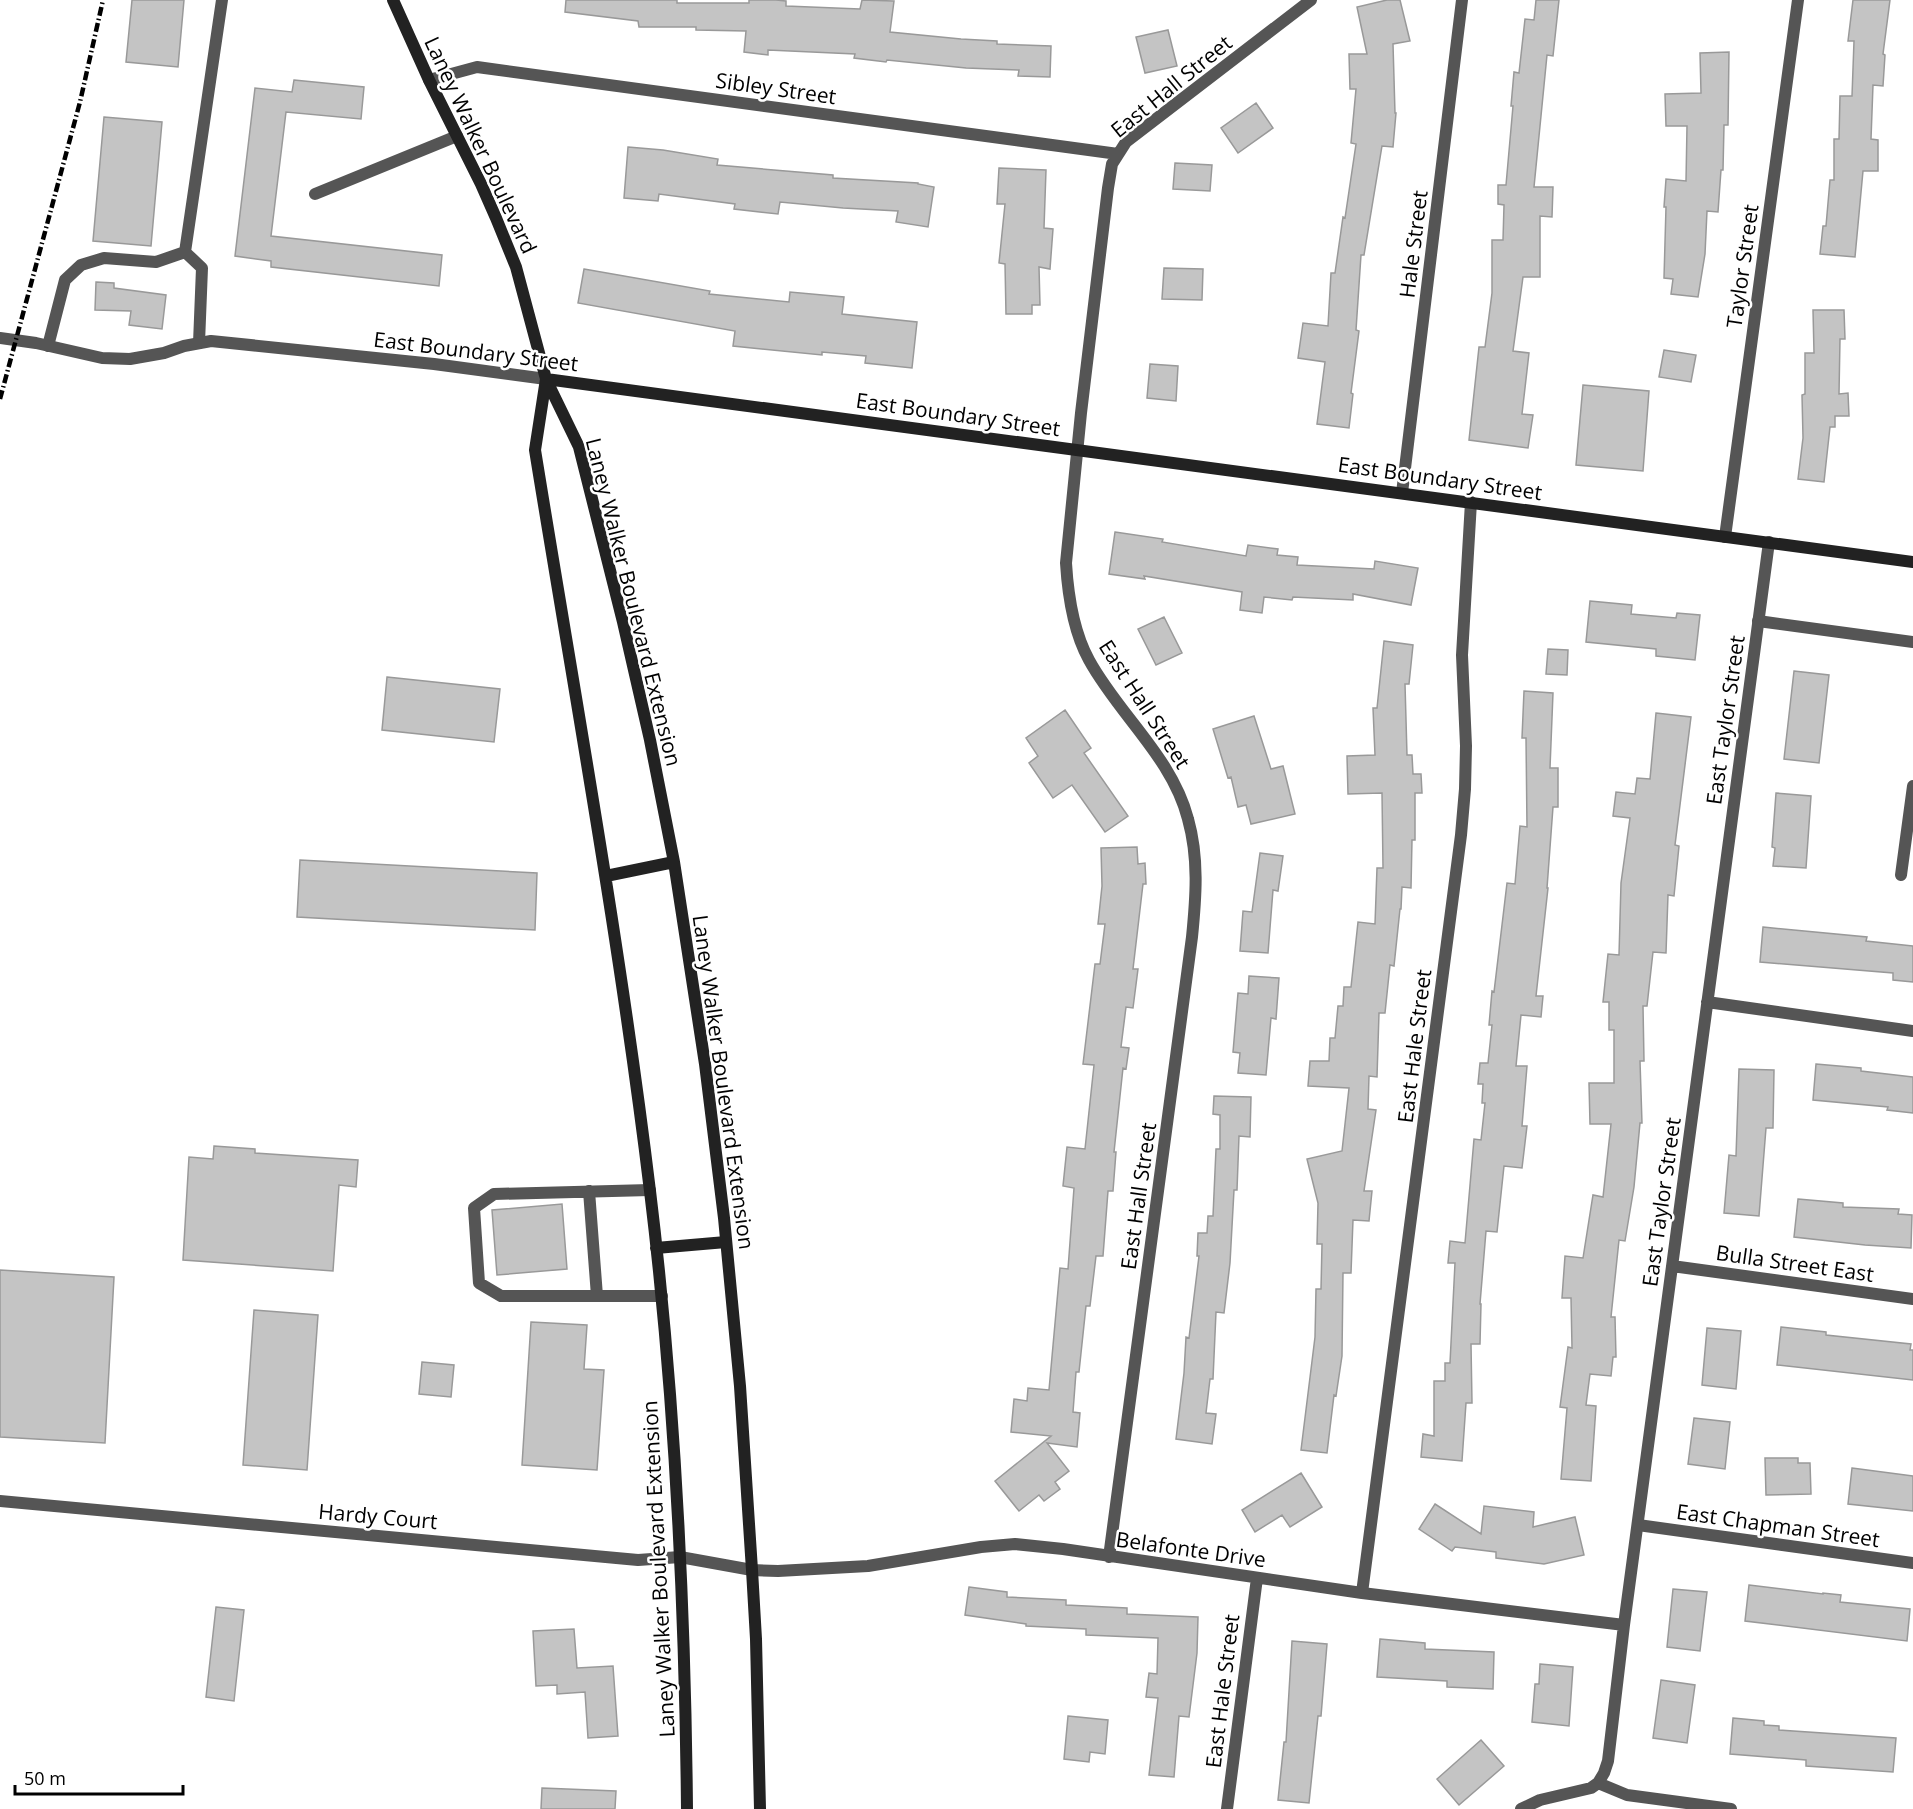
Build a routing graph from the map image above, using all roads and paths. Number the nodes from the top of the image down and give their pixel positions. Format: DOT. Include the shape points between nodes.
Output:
graph roads {
  1 [pos="222,0"];
  2 [pos="393,0"];
  3 [pos="1311,0"];
  4 [pos="1462,0"];
  5 [pos="1798,0"];
  6 [pos="429,80"];
  7 [pos="457,136"];
  8 [pos="1118,154"];
  9 [pos="315,194"];
  10 [pos="185,252"];
  11 [pos="0,338"];
  12 [pos="200,343"];
  13 [pos="48,346"];
  14 [pos="546,379"];
  15 [pos="1078,450"];
  16 [pos="1402,492"];
  17 [pos="1472,502"];
  18 [pos="1725,537"];
  19 [pos="1769,542"];
  20 [pos="1913,562"];
  21 [pos="1758,621"];
  22 [pos="1913,642"];
  23 [pos="1913,786"];
  24 [pos="674,862"];
  25 [pos="1901,875"];
  26 [pos="606,876"];
  27 [pos="1707,1002"];
  28 [pos="1913,1031"];
  29 [pos="650,1190"];
  30 [pos="590,1191"];
  31 [pos="726,1242"];
  32 [pos="656,1248"];
  33 [pos="1672,1266"];
  34 [pos="597,1296"];
  35 [pos="662,1296"];
  36 [pos="1913,1299"];
  37 [pos="0,1501"];
  38 [pos="1638,1525"];
  39 [pos="680,1557"];
  40 [pos="1109,1557"];
  41 [pos="1913,1563"];
  42 [pos="752,1570"];
  43 [pos="1257,1578"];
  44 [pos="1362,1593"];
  45 [pos="1624,1625"];
  46 [pos="1598,1783"];
  47 [pos="687,1809"];
  48 [pos="760,1809"];
  49 [pos="1227,1809"];
  50 [pos="1521,1809"];
  51 [pos="1731,1809"];
  1 -- 10 [label="street"];
  2 -- 6 [label="main road, Laney Walker Boulevard"];
  3 -- 8 [label="street, East Hall Street" via="1138,132"];
  4 -- 16 [label="street, Hale Street"];
  5 -- 18 [label="street, Taylor Street"];
  6 -- 7 [label="main road, Laney Walker Boulevard"];
  6 -- 8 [label="street, Sibley Street" via="477,68"];
  7 -- 9 [label="street"];
  7 -- 14 [label="main road, Laney Walker Boulevard" via="516,267"];
  8 -- 15 [label="street, East Hall Street" via="1108,188"];
  10 -- 12 [label="street" via="202,268"];
  10 -- 13 [label="street" via="156,262 104,258 81,265 66,280"];
  11 -- 13 [label="street, East Boundary Street"];
  12 -- 13 [label="street, East Boundary Street" via="130,359 102,358"];
  12 -- 14 [label="street, East Boundary Street" via="255,345"];
  14 -- 15 [label="main road, East Boundary Street"];
  14 -- 24 [label="main road, Laney Walker Boulevard Extension" via="579,447 648,729"];
  14 -- 26 [label="main road, Laney Walker Boulevard Extension" via="535,450"];
  15 -- 16 [label="main road, East Boundary Street"];
  15 -- 40 [label="street, East Hall Street" via="1066,563 1071,607 1088,660 1164,765 1178,791 1188,818 1197,870 1192,937"];
  16 -- 17 [label="main road, East Boundary Street"];
  17 -- 18 [label="main road, East Boundary Street"];
  17 -- 44 [label="street, East Hale Street" via="1462,655 1466,757 1461,835"];
  18 -- 19 [label="main road, East Boundary Street"];
  19 -- 20 [label="main road, East Boundary Street"];
  19 -- 21 [label="street, East Taylor Street"];
  21 -- 22 [label="street"];
  21 -- 27 [label="street, East Taylor Street"];
  23 -- 25 [label="street"];
  24 -- 26 [label="main road"];
  24 -- 31 [label="main road, Laney Walker Boulevard Extension" via="705,1064"];
  26 -- 29 [label="main road, Laney Walker Boulevard Extension"];
  27 -- 28 [label="street"];
  27 -- 33 [label="street, East Taylor Street"];
  29 -- 30 [label="street"];
  29 -- 32 [label="main road, Laney Walker Boulevard Extension"];
  30 -- 34 [label="street"];
  30 -- 34 [label="street" via="494,1194 474,1208 478,1283 501,1296"];
  31 -- 32 [label="main road"];
  31 -- 42 [label="main road, Laney Walker Boulevard Extension"];
  32 -- 35 [label="main road, Laney Walker Boulevard Extension"];
  33 -- 36 [label="street, Bulla Street East"];
  33 -- 38 [label="street, East Taylor Street"];
  34 -- 35 [label="street"];
  35 -- 39 [label="main road, Laney Walker Boulevard Extension"];
  37 -- 39 [label="street, Hardy Court" via="638,1560"];
  38 -- 41 [label="street, East Chapman Street"];
  38 -- 45 [label="street, East Taylor Street"];
  39 -- 42 [label="street, Hardy Court"];
  39 -- 47 [label="main road, Laney Walker Boulevard Extension"];
  40 -- 42 [label="street, Belafonte Drive" via="1015,1544 868,1566"];
  40 -- 43 [label="street, Belafonte Drive"];
  42 -- 48 [label="main road, Laney Walker Boulevard Extension"];
  43 -- 44 [label="street, Belafonte Drive"];
  43 -- 49 [label="street, East Hale Street"];
  44 -- 45 [label="street, Belafonte Drive"];
  45 -- 46 [label="street, East Taylor Street" via="1608,1761"];
  46 -- 50 [label="street"];
  46 -- 51 [label="street" via="1627,1795"];
}
